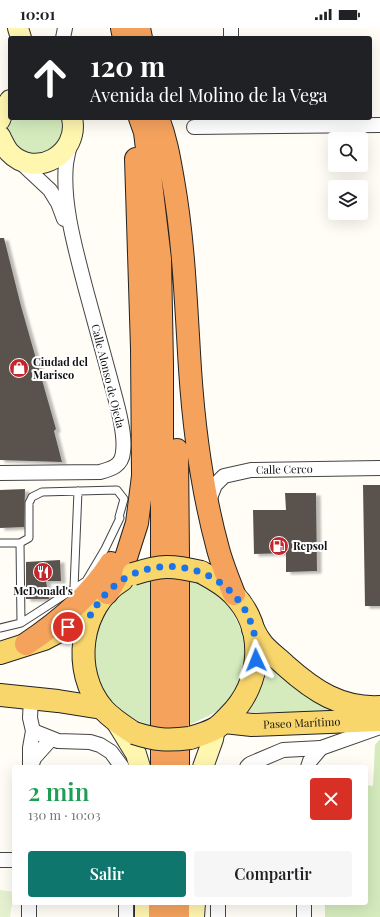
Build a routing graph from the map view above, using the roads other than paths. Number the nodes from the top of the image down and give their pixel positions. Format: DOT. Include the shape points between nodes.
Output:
graph roads {
  1 [pos="72,120"];
  2 [pos="133,120"];
  3 [pos="141,120"];
  4 [pos="155,120"];
  5 [pos="159,120"];
  6 [pos="232,122"];
  7 [pos="380,125"];
  8 [pos="194,127"];
  9 [pos="71,141"];
  10 [pos="5,146"];
  11 [pos="73,240"];
  12 [pos="380,468"];
  13 [pos="0,473"];
  14 [pos="78,491"];
  15 [pos="207,505"];
  16 [pos="137,523"];
  17 [pos="0,543"];
  18 [pos="20,543"];
  19 [pos="74,588"];
  20 [pos="107,593"];
  21 [pos="234,594"];
  22 [pos="92,614"];
  23 [pos="21,623"];
  24 [pos="0,628"];
  25 [pos="253,630"];
  26 [pos="26,644"];
  27 [pos="0,653"];
  28 [pos="0,695"];
  29 [pos="31,698"];
  30 [pos="380,708"];
  31 [pos="380,720"];
  32 [pos="118,721"];
  33 [pos="220,725"];
  34 [pos="380,727"];
  35 [pos="33,731"];
  36 [pos="51,739"];
  37 [pos="321,748"];
  38 [pos="30,765"];
  39 [pos="31,765"];
  40 [pos="121,765"];
  41 [pos="139,765"];
  42 [pos="162,765"];
  43 [pos="178,765"];
  44 [pos="204,765"];
  45 [pos="249,765"];
  46 [pos="309,765"];
  47 [pos="0,860"];
  48 [pos="12,860"];
  49 [pos="29,905"];
  50 [pos="126,905"];
  51 [pos="144,905"];
  52 [pos="160,905"];
  53 [pos="178,905"];
  54 [pos="195,905"];
  55 [pos="218,905"];
  56 [pos="304,905"];
  57 [pos="29,917"];
  58 [pos="126,917"];
  59 [pos="145,917"];
  60 [pos="160,917"];
  61 [pos="178,917"];
  62 [pos="194,917"];
  63 [pos="218,917"];
  64 [pos="304,917"];
  1 -- 9 [label="main road"];
  2 -- 16 [label="highway" via="137,175 143,476"];
  3 -- 42 [label="highway" via="145,132 160,259"];
  4 -- 43 [label="highway" via="174,313 178,504"];
  5 -- 15 [label="highway" via="166,137 178,207 192,393"];
  6 -- 7 [label="street"];
  6 -- 8 [label="street"];
  9 -- 10 [label="main road" via="54,159 42,163 30,163"];
  9 -- 11 [label="street, Calle Alonso de Ojeda" via="66,163 66,178"];
  10 -- 11 [label="street, Calle Alonso de Ojeda" via="50,190"];
  11 -- 13 [label="street, Calle Alonso de Ojeda" via="118,406 123,453 119,464 100,472"];
  12 -- 15 [label="street, Calle Cerco" via="251,470 224,476 215,485"];
  14 -- 18 [label="lane" via="42,492 32,497 29,503 29,538"];
  14 -- 19 [label="lane"];
  14 -- 19 [label="lane" via="117,490 124,498 120,518 105,549 86,581"];
  15 -- 21 [label="highway" via="218,550"];
  16 -- 20 [label="highway" via="123,567"];
  16 -- 26 [label="highway" via="104,573 84,597 52,627"];
  17 -- 18 [label="lane"];
  18 -- 23 [label="lane"];
  19 -- 23 [label="lane"];
  20 -- 21 [label="main road, bridge" via="133,574 155,567 178,566 201,572"];
  20 -- 22 [label="main road"];
  21 -- 25 [label="main road" via="246,611"];
  22 -- 26 [label="main road" via="44,639"];
  22 -- 32 [label="main road" via="84,638 83,663 89,687"];
  23 -- 24 [label="lane"];
  25 -- 30 [label="main road, Paseo Marítimo" via="264,646 305,683 325,696 368,708"];
  25 -- 33 [label="main road" via="255,670 249,690 238,707"];
  26 -- 27 [label="main road"];
  28 -- 29 [label="main road"];
  29 -- 32 [label="main road"];
  29 -- 35 [label="street" via="30,718"];
  31 -- 33 [label="main road, Paseo Marítimo"];
  32 -- 33 [label="main road, bridge" via="152,739 165,740 190,738"];
  32 -- 41 [label="main road"];
  33 -- 44 [label="main road"];
  34 -- 37 [label="street"];
  35 -- 36 [label="street"];
  35 -- 38 [label="street"];
  36 -- 39 [label="street"];
  36 -- 40 [label="street" via="100,745 111,752"];
  37 -- 45 [label="street" via="282,750"];
  37 -- 46 [label="street"];
  47 -- 48 [label="street"];
  49 -- 57 [label="street"];
  50 -- 58 [label="street"];
  51 -- 59 [label="main road"];
  52 -- 60 [label="highway"];
  53 -- 61 [label="highway"];
  54 -- 62 [label="main road"];
  55 -- 63 [label="street"];
  56 -- 64 [label="street"];
}
